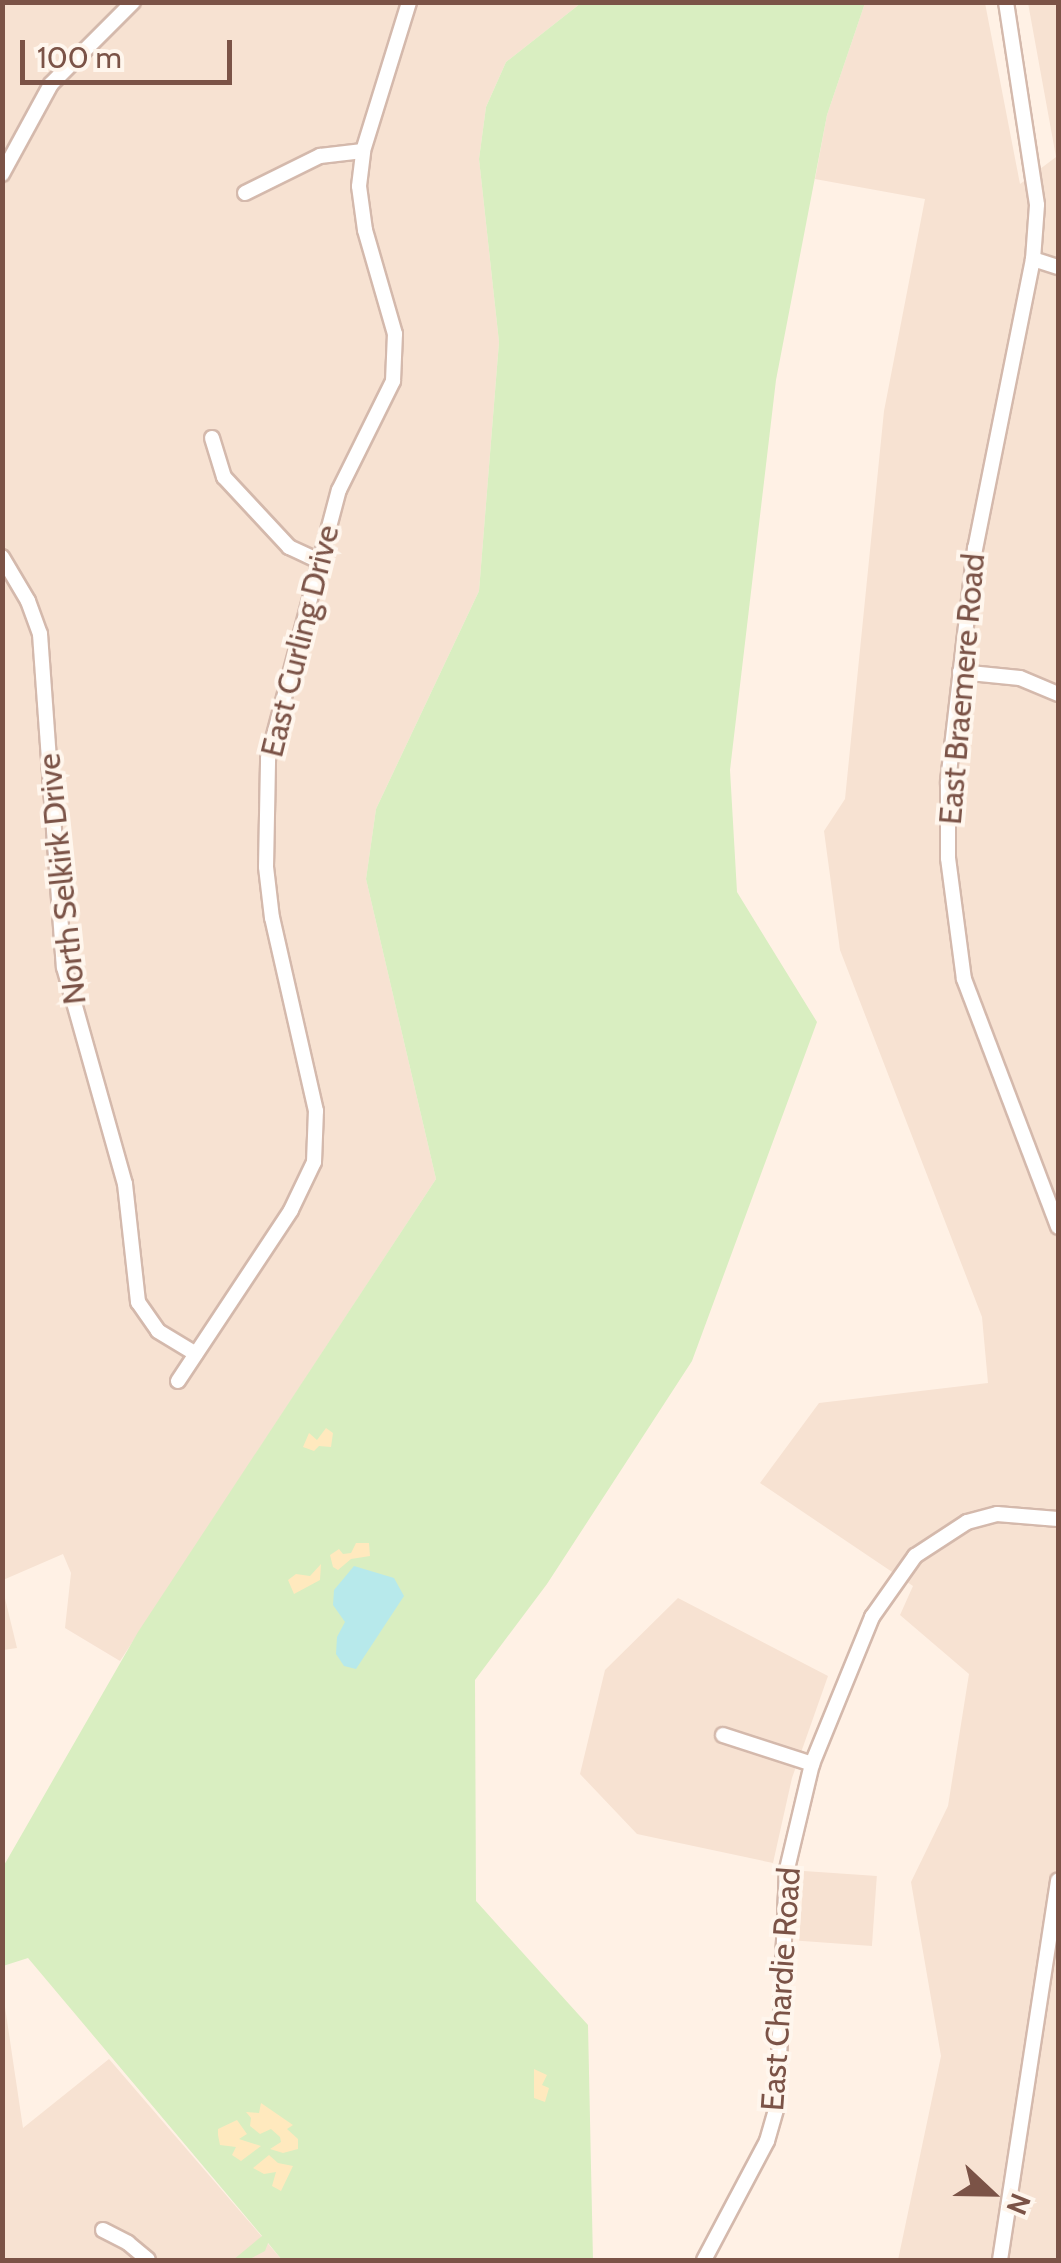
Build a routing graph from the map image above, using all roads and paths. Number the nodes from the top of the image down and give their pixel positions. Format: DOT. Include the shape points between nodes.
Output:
graph roads {
  1 [pos="133,2"];
  2 [pos="408,2"];
  3 [pos="1006,2"];
  4 [pos="363,151"];
  5 [pos="2,174"];
  6 [pos="245,193"];
  7 [pos="1033,259"];
  8 [pos="1058,267"];
  9 [pos="212,438"];
  10 [pos="2,556"];
  11 [pos="318,561"];
  12 [pos="960,672"];
  13 [pos="1058,694"];
  14 [pos="1058,1227"];
  15 [pos="196,1354"];
  16 [pos="178,1381"];
  17 [pos="1058,1519"];
  18 [pos="723,1736"];
  19 [pos="812,1764"];
  20 [pos="1058,1880"];
  21 [pos="103,2230"];
  22 [pos="148,2260"];
  23 [pos="704,2260"];
  24 [pos="1000,2260"];
  1 -- 5 [label="street" via="52,84"];
  2 -- 4 [label="street, East Curling Drive"];
  3 -- 7 [label="street, East Braemere Road" via="1034,160"];
  4 -- 6 [label="street" via="320,156"];
  4 -- 11 [label="street, East Curling Drive" via="365,230 392,314 396,354 385,402 349,465"];
  7 -- 8 [label="street"];
  7 -- 12 [label="street, East Braemere Road" via="975,548"];
  9 -- 11 [label="street" via="224,477 289,546"];
  10 -- 15 [label="street, North Selkirk Drive" via="40,634 64,966 125,1184 138,1302 158,1330"];
  11 -- 15 [label="street, East Curling Drive" via="278,708 264,817 272,918 316,1111 314,1162 291,1210"];
  12 -- 13 [label="street" via="1020,678"];
  12 -- 14 [label="street, East Braemere Road" via="948,858 964,979"];
  15 -- 16 [label="street, East Curling Drive"];
  17 -- 19 [label="street, East Chardie Road" via="997,1514 967,1522 915,1556 872,1618"];
  18 -- 19 [label="street"];
  19 -- 23 [label="street, East Chardie Road" via="787,1869 777,2107 768,2141"];
  20 -- 24 [label="street"];
  21 -- 22 [label="street"];
}
